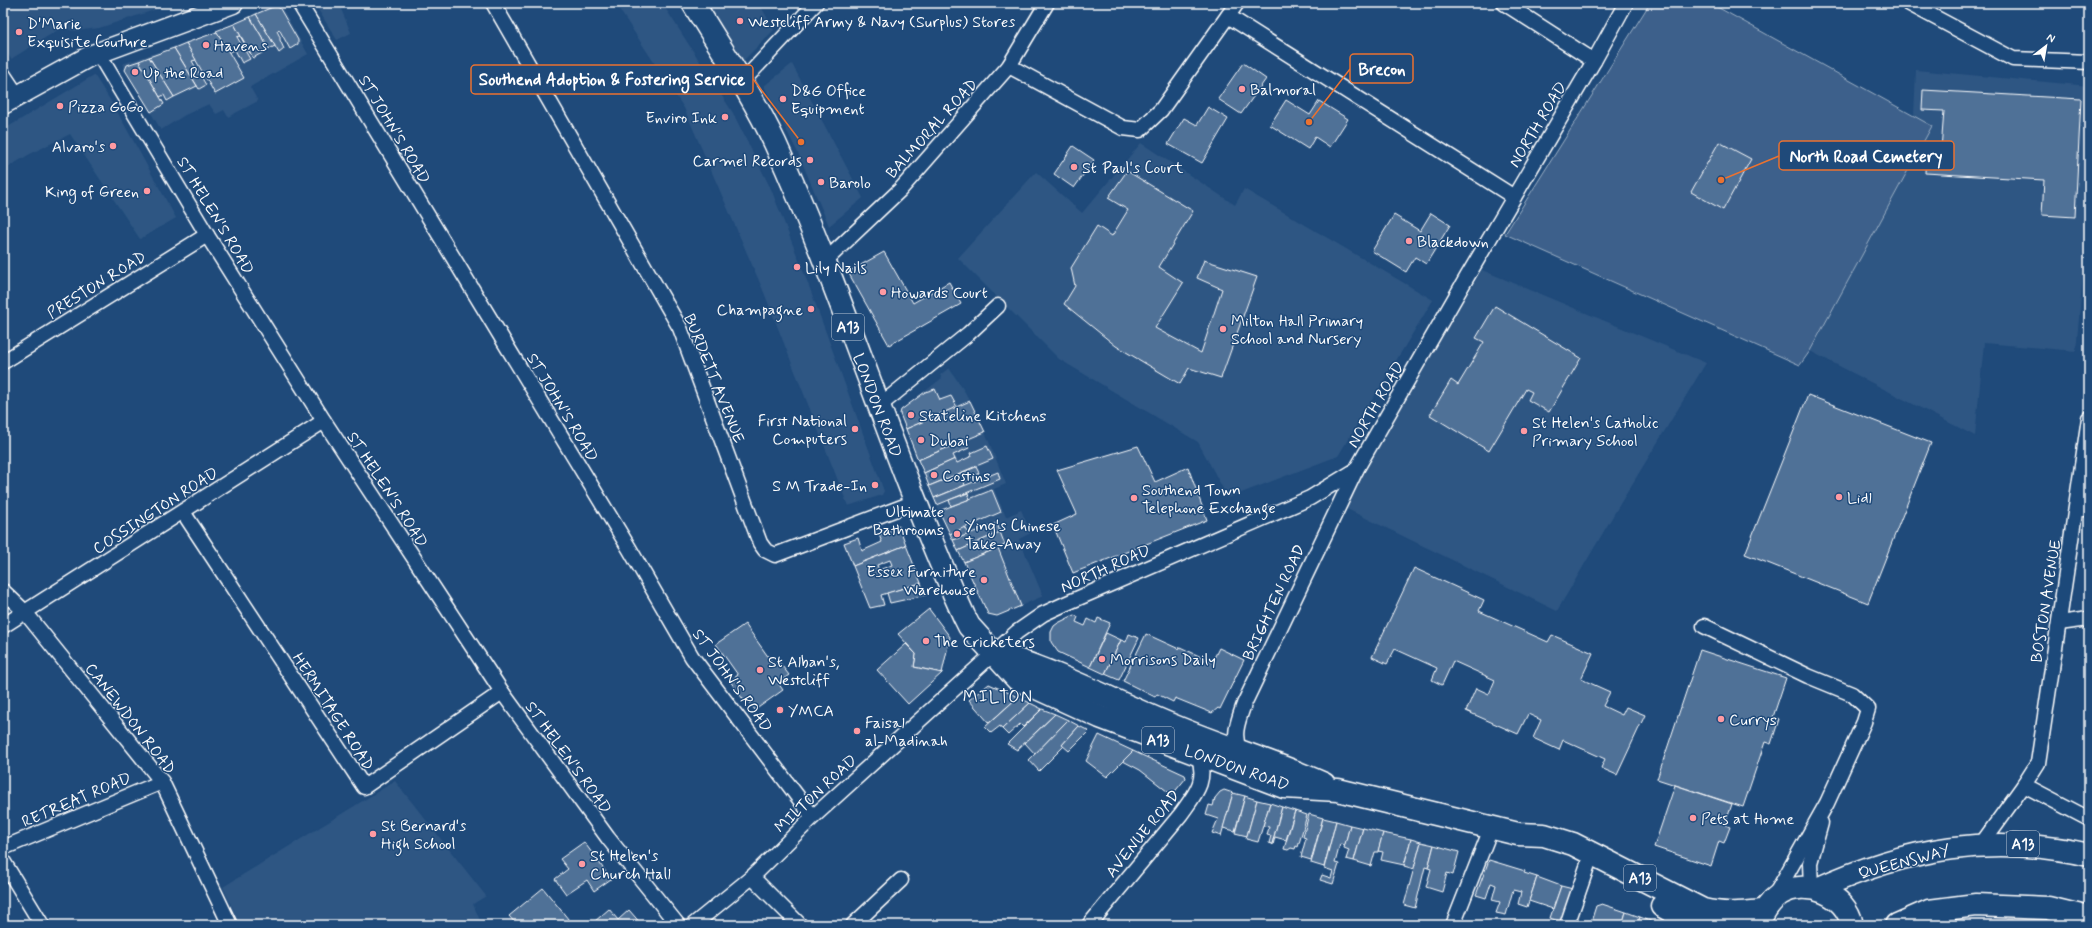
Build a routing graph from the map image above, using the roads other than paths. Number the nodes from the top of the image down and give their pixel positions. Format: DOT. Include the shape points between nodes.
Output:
graph roads {
  1 [pos="299,3"];
  2 [pos="492,3"];
  3 [pos="693,3"];
  4 [pos="816,3"];
  5 [pos="1047,3"];
  6 [pos="1237,3"];
  7 [pos="1504,3"];
  8 [pos="1626,3"];
  9 [pos="1908,3"];
  10 [pos="230,4"];
  11 [pos="1228,16"];
  12 [pos="98,53"];
  13 [pos="1594,61"];
  14 [pos="2089,62"];
  15 [pos="1009,66"];
  16 [pos="3,74"];
  17 [pos="742,82"];
  18 [pos="10,100"];
  19 [pos="1514,197"];
  20 [pos="207,235"];
  21 [pos="824,262"];
  22 [pos="998,306"];
  23 [pos="3,362"];
  24 [pos="878,407"];
  25 [pos="2089,418"];
  26 [pos="324,421"];
  27 [pos="1356,470"];
  28 [pos="915,502"];
  29 [pos="2082,509"];
  30 [pos="183,512"];
  31 [pos="3,591"];
  32 [pos="25,612"];
  33 [pos="2089,619"];
  34 [pos="2059,623"];
  35 [pos="3,626"];
  36 [pos="1704,626"];
  37 [pos="995,653"];
  38 [pos="502,692"];
  39 [pos="1240,752"];
  40 [pos="1198,755"];
  41 [pos="162,782"];
  42 [pos="2024,785"];
  43 [pos="1338,790"];
  44 [pos="1827,803"];
  45 [pos="812,817"];
  46 [pos="2089,819"];
  47 [pos="1492,826"];
  48 [pos="1518,834"];
  49 [pos="1980,846"];
  50 [pos="3,848"];
  51 [pos="2089,855"];
  52 [pos="3,861"];
  53 [pos="1588,864"];
  54 [pos="752,877"];
  55 [pos="901,880"];
  56 [pos="1814,888"];
  57 [pos="1764,912"];
  58 [pos="2089,918"];
  59 [pos="1094,924"];
  60 [pos="42,925"];
  61 [pos="230,925"];
  62 [pos="678,925"];
  63 [pos="693,925"];
  64 [pos="800,925"];
  65 [pos="852,925"];
  66 [pos="1453,925"];
  67 [pos="1567,925"];
  68 [pos="1696,925"];
  69 [pos="1852,925"];
  70 [pos="1897,925"];
  1 -- 45 [label="street, ST JOHN'S ROAD" via="692,657"];
  2 -- 28 [label="street, BURDETT AVENUE" via="680,328 760,543 765,550 775,555"];
  3 -- 17 [label="main road, LONDON ROAD / A13"];
  4 -- 17 [label="street"];
  5 -- 15 [label="street, BALMORAL ROAD"];
  6 -- 11 [label="street"];
  7 -- 13 [label="street"];
  8 -- 13 [label="street, NORTH ROAD"];
  9 -- 14 [label="street" via="2013,59"];
  10 -- 12 [label="street"];
  11 -- 15 [label="street" via="1161,110 1140,130 1123,128"];
  11 -- 19 [label="street"];
  12 -- 18 [label="street"];
  12 -- 20 [label="street, ST HELEN'S ROAD"];
  13 -- 19 [label="street, NORTH ROAD"];
  15 -- 21 [label="street, BALMORAL ROAD" via="900,190"];
  16 -- 18 [label="street"];
  17 -- 21 [label="main road, LONDON ROAD / A13" via="774,142"];
  19 -- 27 [label="street, NORTH ROAD"];
  20 -- 23 [label="street, PRESTON ROAD"];
  20 -- 26 [label="street, ST HELEN'S ROAD"];
  21 -- 24 [label="main road, LONDON ROAD / A13"];
  22 -- 24 [label="street" via="968,334"];
  24 -- 28 [label="main road, LONDON ROAD / A13"];
  25 -- 29 [label="street, BOSTON AVENUE"];
  26 -- 30 [label="street, COSSINGTON ROAD"];
  26 -- 38 [label="street, ST HELEN'S ROAD"];
  27 -- 37 [label="street, NORTH ROAD" via="1310,498 1043,614 1017,632"];
  27 -- 39 [label="street, BRIGHTEN ROAD" via="1244,704 1235,735"];
  28 -- 37 [label="main road, LONDON ROAD / A13" via="969,626"];
  29 -- 34 [label="street, BOSTON AVENUE"];
  30 -- 32 [label="street, COSSINGTON ROAD"];
  30 -- 38 [label="street, HERMITAGE ROAD" via="364,787"];
  31 -- 32 [label="street, CANEWDON ROAD"];
  32 -- 35 [label="street, COSSINGTON ROAD"];
  32 -- 41 [label="street, CANEWDON ROAD"];
  33 -- 34 [label="street"];
  34 -- 42 [label="street, BOSTON AVENUE" via="2038,763"];
  36 -- 44 [label="street" via="1808,676 1852,694 1868,708"];
  37 -- 39 [label="main road, LONDON ROAD / A13" via="1027,663 1158,720"];
  37 -- 40 [label="main road, LONDON ROAD / A13" via="1016,679 1027,685"];
  37 -- 45 [label="street, MILTON ROAD"];
  38 -- 62 [label="street, ST HELEN'S ROAD" via="608,838"];
  39 -- 43 [label="main road, LONDON ROAD / A13" via="1288,768"];
  40 -- 43 [label="main road, LONDON ROAD / A13" via="1284,787"];
  40 -- 59 [label="street, AVENUE ROAD" via="1202,764 1201,784 1181,814"];
  41 -- 50 [label="street, RETREAT ROAD"];
  41 -- 61 [label="street, CANEWDON ROAD"];
  42 -- 46 [label="street"];
  42 -- 49 [label="street, BOSTON AVENUE"];
  43 -- 47 [label="main road, LONDON ROAD / A13"];
  44 -- 56 [label="street" via="1810,863"];
  44 -- 57 [label="street"];
  45 -- 54 [label="street, MILTON ROAD"];
  47 -- 48 [label="main road, LONDON ROAD / A13"];
  47 -- 66 [label="street"];
  48 -- 53 [label="main road, LONDON ROAD / A13" via="1536,844"];
  48 -- 57 [label="main road, LONDON ROAD / A13" via="1544,835 1573,844 1703,910 1734,914"];
  49 -- 51 [label="main road, QUEENSWAY / A13" via="2025,844"];
  49 -- 56 [label="main road, QUEENSWAY / A13" via="1926,852 1886,862"];
  52 -- 60 [label="street"];
  53 -- 67 [label="street"];
  53 -- 68 [label="main road, LONDON ROAD / A13"];
  54 -- 63 [label="street, MILTON ROAD"];
  54 -- 64 [label="street"];
  55 -- 65 [label="street"];
  56 -- 57 [label="main road, QUEENSWAY" via="1790,890"];
  56 -- 69 [label="main road" via="1838,900 1846,910"];
  58 -- 70 [label="main road" via="2048,908 1976,905 1929,911"];
}
